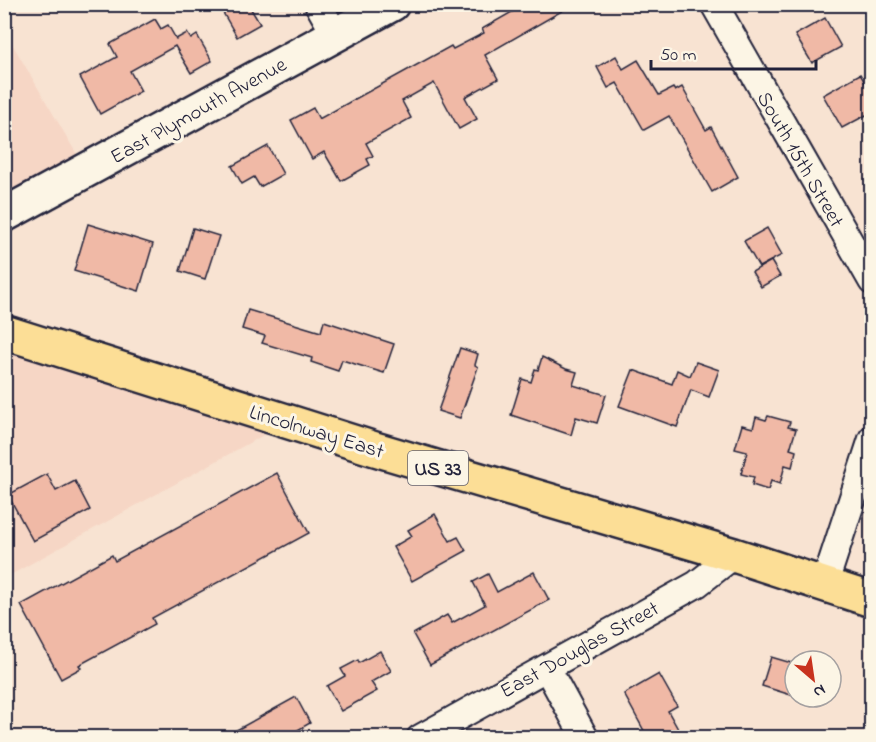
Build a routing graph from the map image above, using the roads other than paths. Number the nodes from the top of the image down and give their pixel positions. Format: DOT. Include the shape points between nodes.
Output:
graph roads {
  1 [pos="318,4"];
  2 [pos="392,4"];
  3 [pos="714,4"];
  4 [pos="336,36"];
  5 [pos="4,215"];
  6 [pos="872,281"];
  7 [pos="4,332"];
  8 [pos="872,439"];
  9 [pos="734,555"];
  10 [pos="824,586"];
  11 [pos="872,600"];
  12 [pos="547,668"];
  13 [pos="420,738"];
  14 [pos="585,738"];
  1 -- 4 [label="street"];
  2 -- 4 [label="main road, East Plymouth Avenue"];
  3 -- 6 [label="street, South 15th Street"];
  4 -- 5 [label="main road, East Plymouth Avenue"];
  7 -- 9 [label="highway, Lincolnway East / US 33" via="375,449"];
  8 -- 10 [label="street"];
  9 -- 10 [label="highway, Lincolnway East / US 33"];
  9 -- 12 [label="street, East Douglas Street" via="697,584"];
  10 -- 11 [label="highway, Lincolnway East / US 33"];
  12 -- 13 [label="street, East Douglas Street"];
  12 -- 14 [label="street"];
}
